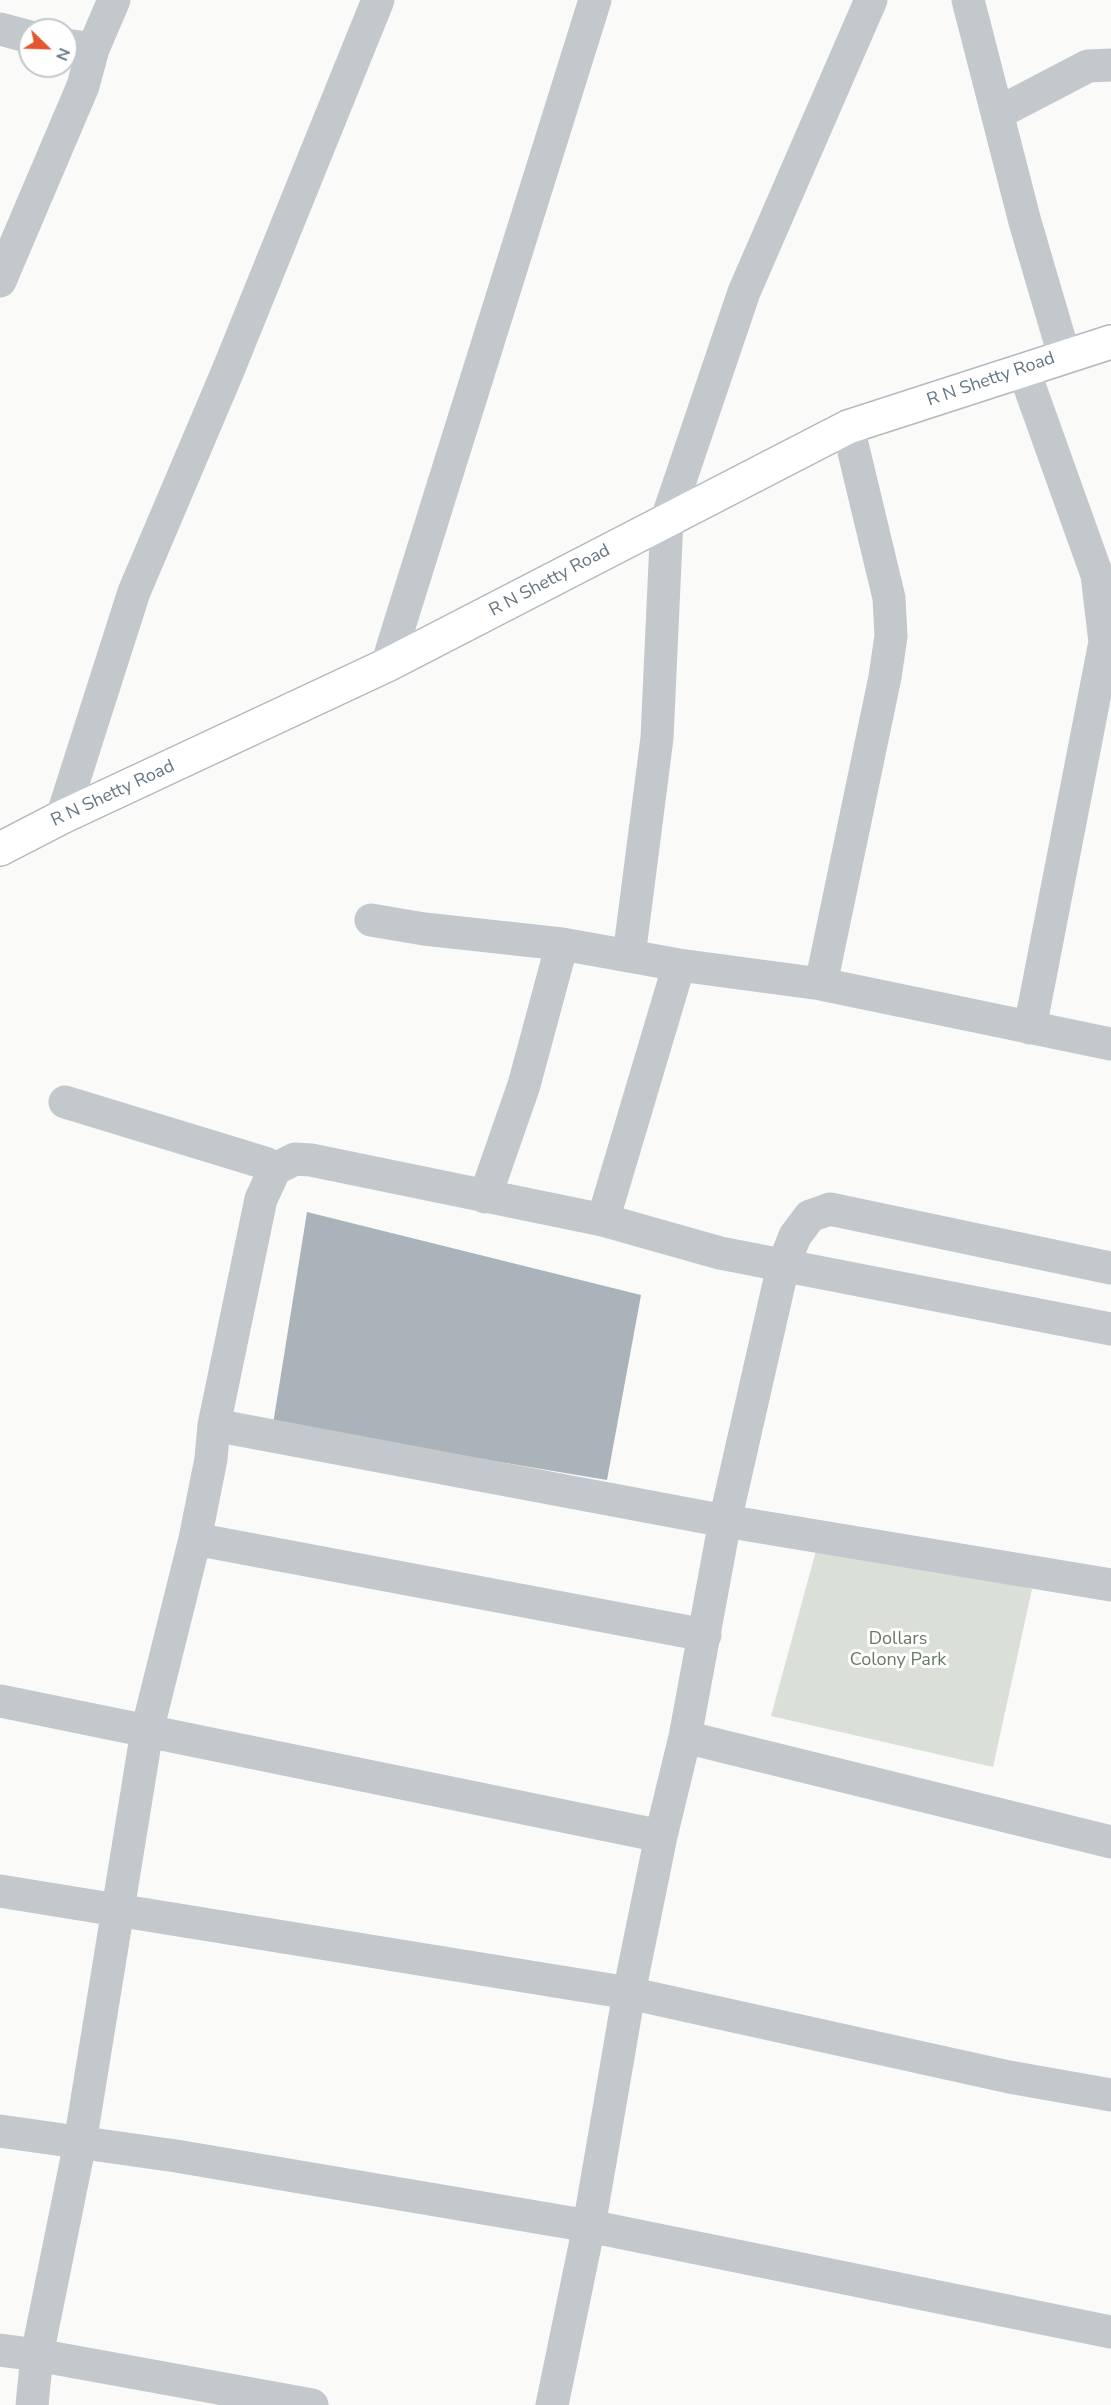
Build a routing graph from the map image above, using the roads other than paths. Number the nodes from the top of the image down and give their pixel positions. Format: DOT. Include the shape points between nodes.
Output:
graph roads {
  1 [pos="114,0"];
  2 [pos="378,0"];
  3 [pos="595,0"];
  4 [pos="871,0"];
  5 [pos="968,0"];
  6 [pos="0,29"];
  7 [pos="18,34"];
  8 [pos="80,47"];
  9 [pos="1111,65"];
  10 [pos="998,113"];
  11 [pos="8,241"];
  12 [pos="0,281"];
  13 [pos="1111,342"];
  14 [pos="1064,355"];
  15 [pos="1024,370"];
  16 [pos="848,427"];
  17 [pos="667,519"];
  18 [pos="387,665"];
  19 [pos="62,818"];
  20 [pos="0,849"];
  21 [pos="371,920"];
  22 [pos="562,944"];
  23 [pos="629,956"];
  24 [pos="679,965"];
  25 [pos="821,984"];
  26 [pos="1030,1028"];
  27 [pos="1111,1044"];
  28 [pos="65,1102"];
  29 [pos="276,1169"];
  30 [pos="484,1197"];
  31 [pos="603,1220"];
  32 [pos="783,1266"];
  33 [pos="1111,1268"];
  34 [pos="1111,1329"];
  35 [pos="213,1425"];
  36 [pos="725,1521"];
  37 [pos="195,1539"];
  38 [pos="1111,1585"];
  39 [pos="705,1635"];
  40 [pos="0,1701"];
  41 [pos="147,1731"];
  42 [pos="685,1737"];
  43 [pos="661,1836"];
  44 [pos="1111,1842"];
  45 [pos="0,1891"];
  46 [pos="119,1910"];
  47 [pos="628,1992"];
  48 [pos="1111,2096"];
  49 [pos="0,2131"];
  50 [pos="80,2142"];
  51 [pos="589,2226"];
  52 [pos="1111,2332"];
  53 [pos="0,2350"];
  54 [pos="38,2355"];
  55 [pos="32,2405"];
  56 [pos="312,2405"];
  57 [pos="552,2405"];
  1 -- 8 [label="street"];
  2 -- 19 [label="street" via="134,592"];
  3 -- 18 [label="street"];
  4 -- 17 [label="street" via="744,292"];
  5 -- 10 [label="street"];
  6 -- 7 [label="street"];
  8 -- 11 [label="street" via="83,86"];
  9 -- 10 [label="street" via="1088,66"];
  10 -- 14 [label="street"];
  11 -- 12 [label="street"];
  13 -- 14 [label="street, R N Shetty Road"];
  14 -- 15 [label="street, R N Shetty Road"];
  15 -- 16 [label="street, R N Shetty Road"];
  15 -- 26 [label="street" via="1097,575 1105,642"];
  16 -- 17 [label="street, R N Shetty Road"];
  16 -- 25 [label="street" via="889,598 891,636"];
  17 -- 18 [label="street, R N Shetty Road"];
  17 -- 23 [label="street" via="657,738"];
  18 -- 19 [label="street, R N Shetty Road"];
  19 -- 20 [label="street, R N Shetty Road"];
  21 -- 22 [label="street"];
  22 -- 23 [label="street"];
  22 -- 30 [label="street" via="524,1085"];
  23 -- 24 [label="street"];
  24 -- 25 [label="street"];
  24 -- 31 [label="street"];
  25 -- 26 [label="street"];
  26 -- 27 [label="street"];
  28 -- 29 [label="street"];
  29 -- 30 [label="street" via="295,1159 311,1160"];
  29 -- 35 [label="street" via="261,1199"];
  30 -- 31 [label="street"];
  31 -- 32 [label="street" via="720,1253"];
  32 -- 33 [label="street" via="795,1236 810,1216 830,1209"];
  32 -- 34 [label="street"];
  32 -- 36 [label="street"];
  35 -- 36 [label="street"];
  35 -- 37 [label="street" via="211,1459"];
  36 -- 38 [label="street"];
  36 -- 39 [label="street"];
  37 -- 39 [label="street"];
  37 -- 41 [label="street"];
  39 -- 42 [label="street"];
  40 -- 41 [label="street"];
  41 -- 43 [label="street"];
  41 -- 46 [label="street"];
  42 -- 43 [label="street"];
  42 -- 44 [label="street"];
  43 -- 47 [label="street"];
  45 -- 46 [label="street"];
  46 -- 47 [label="street"];
  46 -- 50 [label="street"];
  47 -- 48 [label="street"];
  47 -- 51 [label="street"];
  49 -- 50 [label="street"];
  50 -- 51 [label="street"];
  50 -- 54 [label="street"];
  51 -- 52 [label="street"];
  51 -- 57 [label="street"];
  53 -- 54 [label="street"];
  54 -- 55 [label="street"];
  54 -- 56 [label="street"];
}
